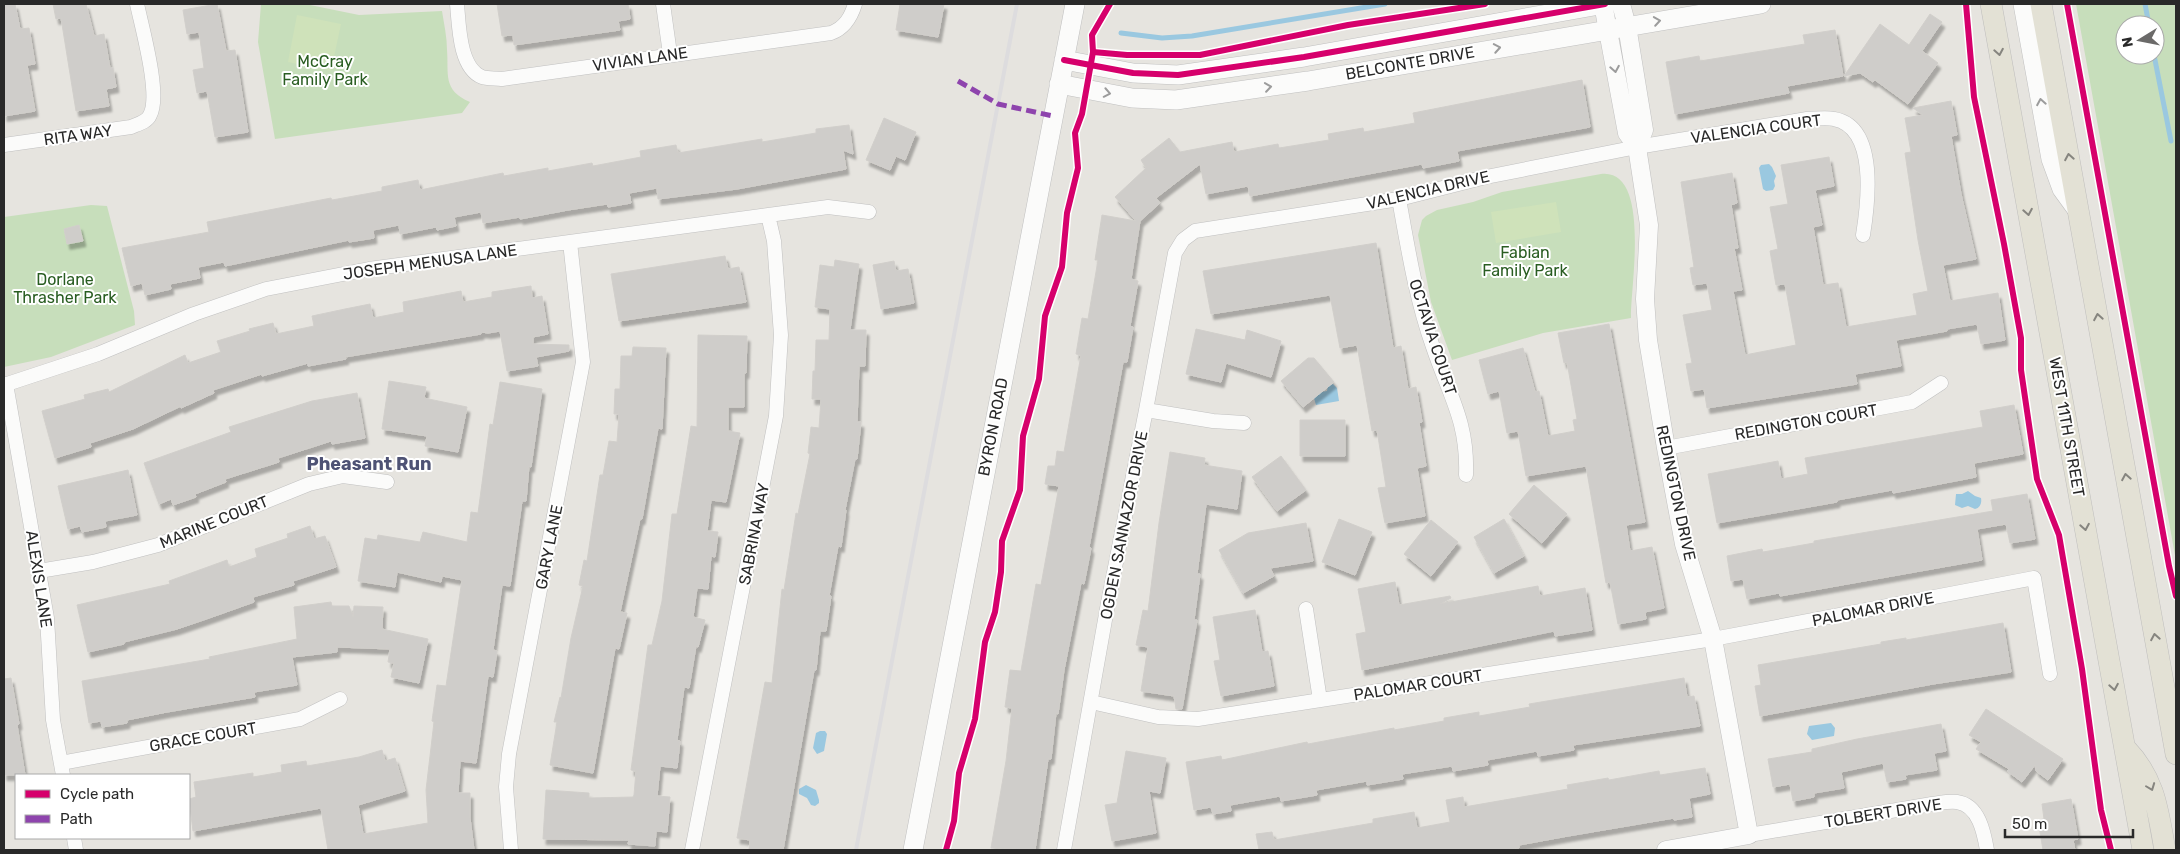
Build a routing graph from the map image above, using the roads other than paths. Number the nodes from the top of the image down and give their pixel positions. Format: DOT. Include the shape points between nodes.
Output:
graph roads {
  1 [pos="138,4"];
  2 [pos="663,4"];
  3 [pos="855,4"];
  4 [pos="1075,4"];
  5 [pos="1604,4"];
  6 [pos="1621,4"];
  7 [pos="1761,4"];
  8 [pos="1991,4"];
  9 [pos="2023,4"];
  10 [pos="2041,4"];
  11 [pos="457,8"];
  12 [pos="1627,26"];
  13 [pos="1608,29"];
  14 [pos="670,54"];
  15 [pos="1064,60"];
  16 [pos="1059,84"];
  17 [pos="4,145"];
  18 [pos="1637,147"];
  19 [pos="1399,199"];
  20 [pos="869,212"];
  21 [pos="2079,212"];
  22 [pos="768,215"];
  23 [pos="1218,228"];
  24 [pos="1863,235"];
  25 [pos="570,242"];
  26 [pos="1941,383"];
  27 [pos="5,384"];
  28 [pos="1146,410"];
  29 [pos="1244,423"];
  30 [pos="1666,448"];
  31 [pos="1466,474"];
  32 [pos="387,482"];
  33 [pos="39,571"];
  34 [pos="1306,609"];
  35 [pos="1713,639"];
  36 [pos="2050,674"];
  37 [pos="340,699"];
  38 [pos="1320,700"];
  39 [pos="1091,702"];
  40 [pos="2124,747"];
  41 [pos="2176,754"];
  42 [pos="62,769"];
  43 [pos="1748,835"];
  44 [pos="511,850"];
  45 [pos="692,850"];
  46 [pos="913,850"];
  47 [pos="1064,850"];
  48 [pos="1666,850"];
  49 [pos="1987,850"];
  50 [pos="2143,850"];
  51 [pos="2165,850"];
  1 -- 17 [label="street, RITA WAY" via="155,93 150,117 132,127"];
  2 -- 14 [label="street"];
  3 -- 14 [label="street, VIVIAN LANE" via="851,16 839,30 831,33"];
  4 -- 15 [label="main road, BYRON ROAD"];
  5 -- 13 [label="street, REDINGTON DRIVE"];
  5 -- 15 [label="main road, BELCONTE DRIVE" via="1304,57 1178,75 1133,73"];
  6 -- 12 [label="street, REDINGTON DRIVE"];
  12 -- 7 [label="main road, BELCONTE DRIVE, one-way"];
  8 -- 40 [label="main road, WEST 11TH STREET, one-way"];
  21 -- 9 [label="main road, one-way" via="2062,189 2051,158"];
  21 -- 10 [label="main road, one-way"];
  11 -- 14 [label="street, VIVIAN LANE" via="460,39 468,66 482,77 502,79"];
  12 -- 13 [label="main road, BELCONTE DRIVE"];
  12 -- 18 [label="street, REDINGTON DRIVE" via="1644,130"];
  16 -- 13 [label="main road, BELCONTE DRIVE, one-way" via="1132,98 1176,100 1308,81"];
  13 -- 18 [label="street, REDINGTON DRIVE, one-way" via="1627,133"];
  15 -- 16 [label="main road, BYRON ROAD"];
  16 -- 46 [label="main road, BYRON ROAD"];
  18 -- 19 [label="street, VALENCIA DRIVE" via="1486,177"];
  18 -- 24 [label="street, VALENCIA COURT" via="1807,119 1834,119 1849,125 1858,137 1866,163 1868,200"];
  18 -- 30 [label="street, REDINGTON DRIVE" via="1649,225 1648,340"];
  19 -- 23 [label="street, VALENCIA DRIVE"];
  19 -- 31 [label="street, OCTAVIA COURT" via="1414,287 1461,420 1467,450"];
  20 -- 22 [label="street, JOSEPH MENUSA LANE" via="828,207"];
  41 -- 21 [label="main road, one-way"];
  22 -- 25 [label="street, JOSEPH MENUSA LANE"];
  22 -- 45 [label="street, SABRINA WAY" via="774,241 780,335 776,416"];
  23 -- 28 [label="street, OGDEN SANNAZOR DRIVE" via="1195,231 1183,240 1175,253"];
  25 -- 27 [label="street, JOSEPH MENUSA LANE" via="369,268 266,289 194,314 98,354"];
  25 -- 44 [label="street, GARY LANE" via="583,362 509,754 506,787"];
  26 -- 30 [label="street, REDINGTON COURT" via="1912,402"];
  27 -- 33 [label="street, ALEXIS LANE"];
  28 -- 29 [label="street"];
  28 -- 39 [label="street, OGDEN SANNAZOR DRIVE"];
  30 -- 35 [label="street, REDINGTON DRIVE" via="1684,544"];
  32 -- 33 [label="street, MARINE COURT" via="343,476 309,484 158,545 93,562"];
  33 -- 42 [label="street, ALEXIS LANE" via="46,618 53,720"];
  34 -- 38 [label="street"];
  35 -- 36 [label="street, PALOMAR DRIVE" via="2034,578"];
  35 -- 38 [label="street, PALOMAR COURT"];
  35 -- 43 [label="street, REDINGTON DRIVE"];
  37 -- 42 [label="street, GRACE COURT" via="300,719"];
  38 -- 39 [label="street, PALOMAR COURT" via="1198,720 1158,717"];
  39 -- 47 [label="street, OGDEN SANNAZOR DRIVE"];
  40 -- 50 [label="main road, WEST 11TH STREET"];
  40 -- 51 [label="main road, one-way" via="2151,784"];
  43 -- 48 [label="street"];
  43 -- 49 [label="street, TOLBERT DRIVE" via="1958,802 1979,819"];
}
